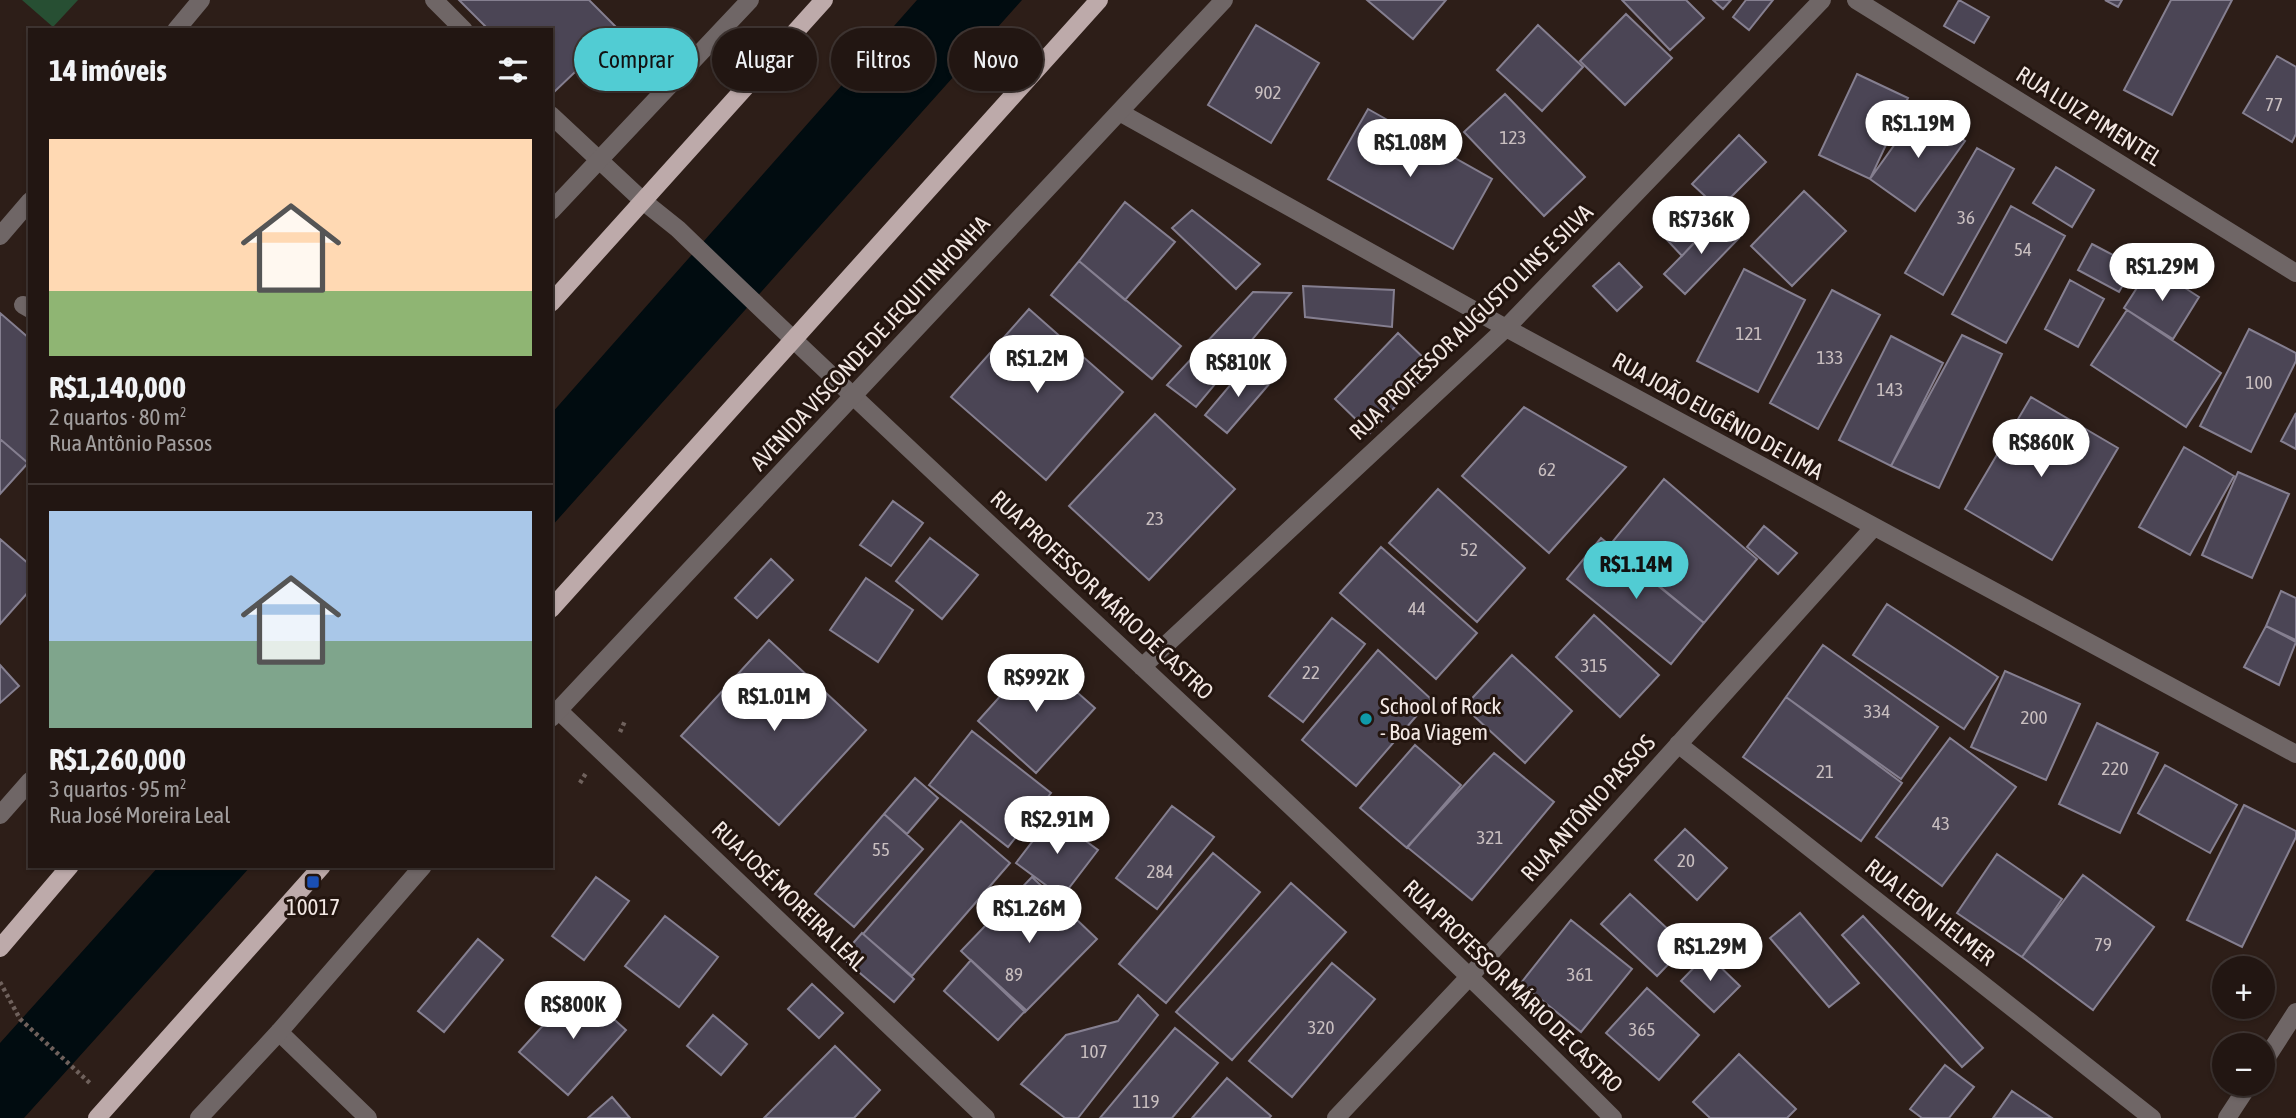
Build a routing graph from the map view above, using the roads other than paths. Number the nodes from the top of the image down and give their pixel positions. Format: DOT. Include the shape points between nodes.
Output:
graph roads {
  1 [pos="201,0"];
  2 [pos="434,0"];
  3 [pos="750,0"];
  4 [pos="824,0"];
  5 [pos="1099,0"];
  6 [pos="1223,0"];
  7 [pos="1822,0"];
  8 [pos="1856,0"];
  9 [pos="178,28"];
  10 [pos="462,28"];
  11 [pos="1121,113"];
  12 [pos="553,117"];
  13 [pos="599,161"];
  14 [pos="643,201"];
  15 [pos="28,203"];
  16 [pos="553,209"];
  17 [pos="0,236"];
  18 [pos="2296,273"];
  19 [pos="553,301"];
  20 [pos="1506,328"];
  21 [pos="795,340"];
  22 [pos="854,396"];
  23 [pos="1873,528"];
  24 [pos="553,608"];
  25 [pos="1142,667"];
  26 [pos="555,714"];
  27 [pos="1678,744"];
  28 [pos="2296,754"];
  29 [pos="28,783"];
  30 [pos="0,815"];
  31 [pos="68,868"];
  32 [pos="320,868"];
  33 [pos="421,868"];
  34 [pos="0,948"];
  35 [pos="1470,976"];
  36 [pos="2296,1012"];
  37 [pos="279,1032"];
  38 [pos="2275,1044"];
  39 [pos="2241,1096"];
  40 [pos="97,1118"];
  41 [pos="198,1118"];
  42 [pos="368,1118"];
  43 [pos="986,1118"];
  44 [pos="1336,1118"];
  45 [pos="1613,1118"];
  46 [pos="2152,1118"];
  47 [pos="2227,1118"];
  1 -- 9 [label="street"];
  2 -- 10 [label="street"];
  3 -- 13 [label="street"];
  4 -- 14 [label="main road"];
  5 -- 21 [label="main road"];
  6 -- 11 [label="street, AVENIDA VISCONDE DE JEQUITINHONHA"];
  7 -- 20 [label="street, RUA PROFESSOR AUGUSTO LINS E SILVA"];
  8 -- 18 [label="street, RUA LUIZ PIMENTEL"];
  11 -- 20 [label="street, RUA JOÃO EUGÊNIO DE LIMA"];
  11 -- 22 [label="street, AVENIDA VISCONDE DE JEQUITINHONHA"];
  12 -- 13 [label="street, RUA PROFESSOR MÁRIO DE CASTRO"];
  13 -- 14 [label="street, RUA PROFESSOR MÁRIO DE CASTRO"];
  13 -- 16 [label="street"];
  14 -- 19 [label="main road"];
  14 -- 21 [label="street, RUA PROFESSOR MÁRIO DE CASTRO"];
  15 -- 17 [label="street"];
  20 -- 23 [label="street, RUA JOÃO EUGÊNIO DE LIMA"];
  20 -- 25 [label="street, RUA PROFESSOR AUGUSTO LINS E SILVA"];
  21 -- 22 [label="street, RUA PROFESSOR MÁRIO DE CASTRO"];
  21 -- 24 [label="main road"];
  22 -- 25 [label="street, RUA PROFESSOR MÁRIO DE CASTRO"];
  22 -- 26 [label="street, AVENIDA VISCONDE DE JEQUITINHONHA"];
  23 -- 27 [label="street, RUA ANTÔNIO PASSOS"];
  23 -- 28 [label="street, RUA JOÃO EUGÊNIO DE LIMA"];
  25 -- 35 [label="street, RUA PROFESSOR MÁRIO DE CASTRO"];
  26 -- 43 [label="street, RUA JOSÉ MOREIRA LEAL"];
  27 -- 35 [label="street, RUA ANTÔNIO PASSOS"];
  27 -- 46 [label="street, RUA LEON HELMER"];
  29 -- 30 [label="street"];
  31 -- 34 [label="main road"];
  32 -- 40 [label="main road"];
  33 -- 37 [label="street"];
  35 -- 44 [label="street, RUA ANTÔNIO PASSOS"];
  35 -- 45 [label="street, RUA PROFESSOR MÁRIO DE CASTRO"];
  36 -- 38 [label="street"];
  37 -- 41 [label="street"];
  37 -- 42 [label="street"];
  39 -- 47 [label="street"];
}
